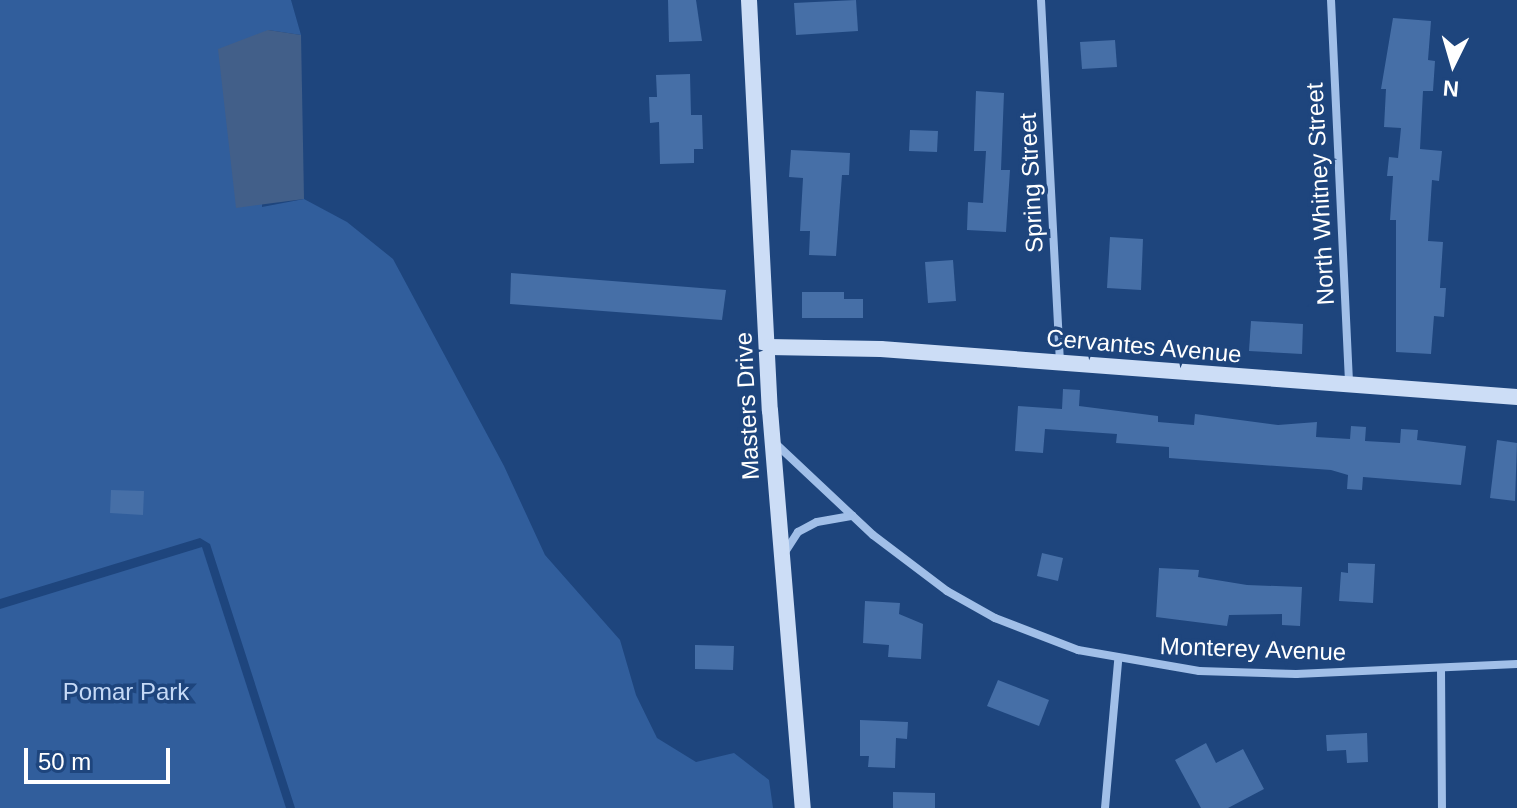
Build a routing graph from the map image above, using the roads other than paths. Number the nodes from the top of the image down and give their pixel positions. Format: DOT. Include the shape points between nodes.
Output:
graph roads {
  1 [pos="749,0"];
  2 [pos="1041,0"];
  3 [pos="1331,0"];
  4 [pos="768,347"];
  5 [pos="1060,363"];
  6 [pos="1349,387"];
  7 [pos="1517,397"];
  8 [pos="772,440"];
  9 [pos="852,516"];
  10 [pos="780,560"];
  11 [pos="1118,661"];
  12 [pos="1517,664"];
  13 [pos="1441,669"];
  14 [pos="803,808"];
  15 [pos="1105,808"];
  16 [pos="1442,808"];
  1 -- 4 [label="street, Masters Drive"];
  2 -- 5 [label="street, Spring Street"];
  3 -- 6 [label="street, North Whitney Street"];
  4 -- 5 [label="street, Cervantes Avenue" via="881,349"];
  4 -- 8 [label="street, Masters Drive"];
  5 -- 6 [label="street, Cervantes Avenue"];
  6 -- 7 [label="street, Cervantes Avenue"];
  8 -- 9 [label="street, Monterey Avenue"];
  8 -- 10 [label="street, Masters Drive"];
  9 -- 10 [label="street" via="817,522 798,532"];
  9 -- 11 [label="street, Monterey Avenue" via="904,561 995,618"];
  10 -- 14 [label="street, Masters Drive"];
  11 -- 13 [label="street, Monterey Avenue" via="1296,674"];
  11 -- 15 [label="street"];
  12 -- 13 [label="street, Monterey Avenue"];
  13 -- 16 [label="street"];
}
